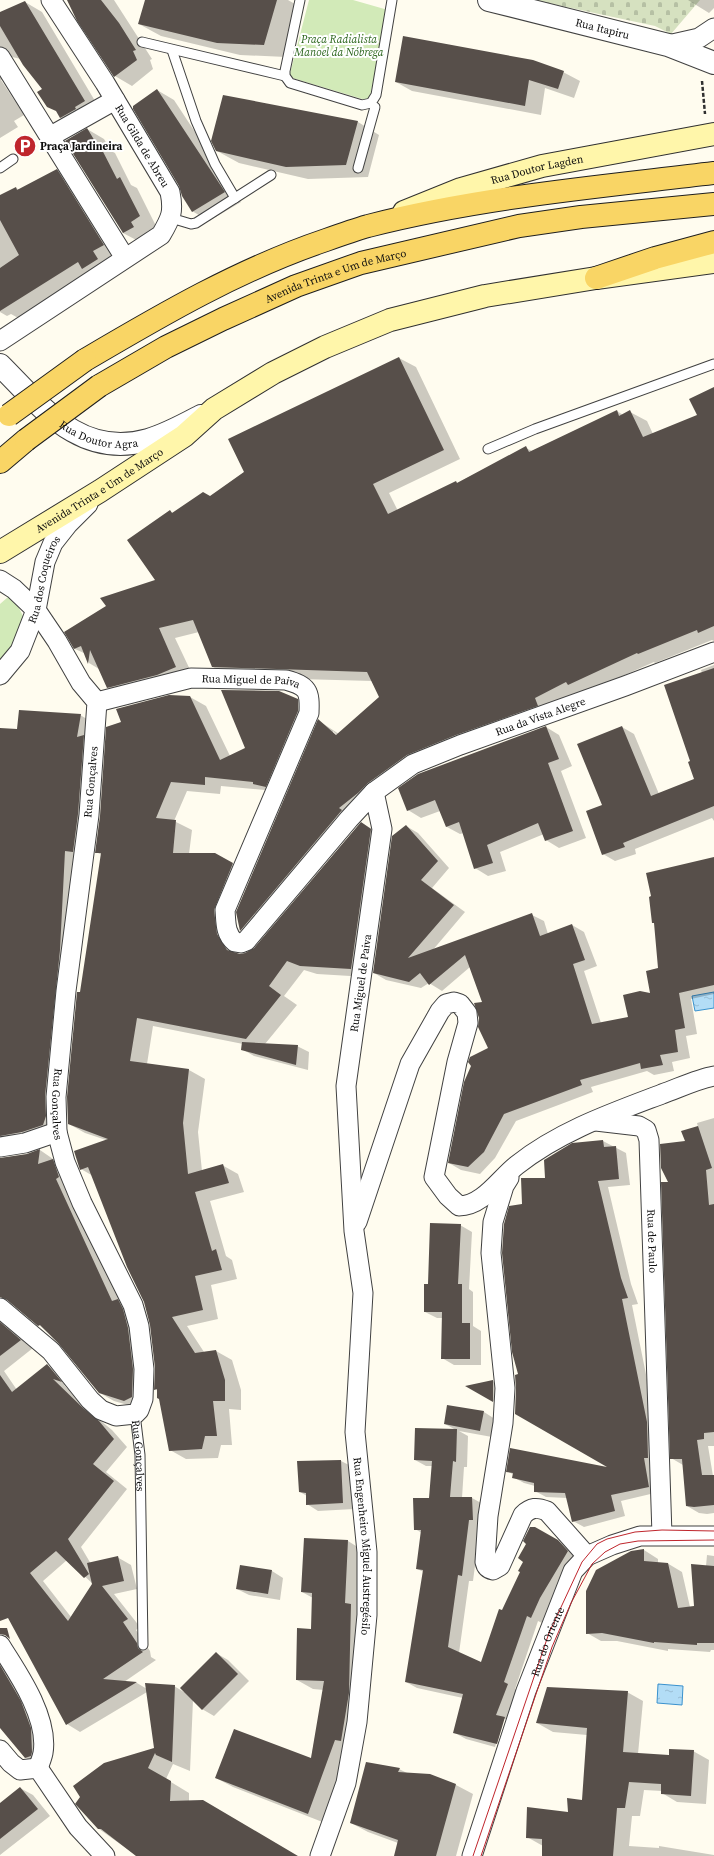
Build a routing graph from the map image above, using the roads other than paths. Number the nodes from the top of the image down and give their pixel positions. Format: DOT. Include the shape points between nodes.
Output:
graph roads {
  1 [pos="51,0"];
  2 [pos="300,0"];
  3 [pos="392,0"];
  4 [pos="489,0"];
  5 [pos="714,28"];
  6 [pos="142,42"];
  7 [pos="668,44"];
  8 [pos="172,50"];
  9 [pos="0,57"];
  10 [pos="707,61"];
  11 [pos="285,76"];
  12 [pos="115,100"];
  13 [pos="375,107"];
  14 [pos="710,126"];
  15 [pos="51,136"];
  16 [pos="13,159"];
  17 [pos="0,168"];
  18 [pos="358,168"];
  19 [pos="714,173"];
  20 [pos="271,175"];
  21 [pos="235,198"];
  22 [pos="714,204"];
  23 [pos="171,218"];
  24 [pos="366,226"];
  25 [pos="714,242"];
  26 [pos="126,258"];
  27 [pos="714,262"];
  28 [pos="596,278"];
  29 [pos="2,334"];
  30 [pos="714,364"];
  31 [pos="0,365"];
  32 [pos="214,409"];
  33 [pos="5,419"];
  34 [pos="488,449"];
  35 [pos="0,462"];
  36 [pos="100,491"];
  37 [pos="0,552"];
  38 [pos="0,580"];
  39 [pos="36,610"];
  40 [pos="714,652"];
  41 [pos="0,675"];
  42 [pos="97,702"];
  43 [pos="374,792"];
  44 [pos="714,1076"];
  45 [pos="593,1120"];
  46 [pos="57,1132"];
  47 [pos="0,1146"];
  48 [pos="517,1165"];
  49 [pos="354,1231"];
  50 [pos="0,1308"];
  51 [pos="135,1414"];
  52 [pos="662,1535"];
  53 [pos="714,1536"];
  54 [pos="587,1556"];
  55 [pos="0,1645"];
  56 [pos="143,1645"];
  57 [pos="0,1750"];
  58 [pos="38,1768"];
  59 [pos="105,1856"];
  60 [pos="320,1856"];
  61 [pos="472,1856"];
  1 -- 12 [label="street, Rua Gilda de Abreu"];
  2 -- 11 [label="lane"];
  3 -- 11 [label="lane" via="376,95 371,103 362,105 290,83"];
  4 -- 7 [label="street, Rua Itapiru"];
  5 -- 7 [label="street" via="699,38"];
  6 -- 8 [label="lane"];
  7 -- 10 [label="street, Rua Itapiru"];
  8 -- 11 [label="lane"];
  8 -- 21 [label="lane" via="199,128 215,164"];
  9 -- 15 [label="street"];
  12 -- 15 [label="street"];
  12 -- 23 [label="street, Rua Gilda de Abreu" via="170,192 173,206"];
  13 -- 18 [label="lane"];
  14 -- 24 [label="main road, Rua Doutor Lagden" via="542,166 461,189"];
  15 -- 26 [label="street"];
  16 -- 17 [label="lane"];
  19 -- 24 [label="main road" via="468,205"];
  20 -- 21 [label="lane"];
  21 -- 23 [label="lane" via="191,224"];
  22 -- 35 [label="main road, Avenida Trinta e Um de Março, bridge" via="519,226 361,263 296,286 166,347 99,386"];
  23 -- 26 [label="street, Rua Gilda de Abreu" via="161,235"];
  24 -- 33 [label="main road, bridge" via="301,248 234,276 169,310 85,360"];
  25 -- 28 [label="main road"];
  26 -- 29 [label="street, Rua Gilda de Abreu"];
  27 -- 28 [label="main road, Avenida Trinta e Um de Março"];
  28 -- 32 [label="main road, Avenida Trinta e Um de Março" via="485,296 390,320 279,369"];
  30 -- 34 [label="lane" via="535,429"];
  31 -- 32 [label="street, Rua Doutor Agra" via="45,410 71,431 96,441 122,444 148,440"];
  32 -- 36 [label="main road, Avenida Trinta e Um de Março" via="184,436"];
  36 -- 37 [label="main road, Avenida Trinta e Um de Março"];
  36 -- 39 [label="street, Rua dos Coqueiros" via="53,543 45,562"];
  38 -- 39 [label="street" via="14,589"];
  39 -- 41 [label="street, Rua dos Coqueiros" via="20,651"];
  39 -- 42 [label="street" via="81,683"];
  40 -- 43 [label="street, Rua da Vista Alegre" via="413,764"];
  42 -- 43 [label="street, Rua Miguel de Paiva" via="191,678 286,680 298,683 307,690 309,713 225,910 229,936 235,942 246,941"];
  42 -- 46 [label="street, Rua Gonçalves" via="89,815 66,991 58,1082"];
  43 -- 49 [label="street, Rua Miguel de Paiva" via="382,828 346,1086"];
  44 -- 45 [label="street"];
  45 -- 48 [label="street" via="541,1148"];
  45 -- 52 [label="street, Rua de Paulo" via="639,1126 646,1130 649,1140"];
  46 -- 47 [label="street" via="26,1143"];
  46 -- 51 [label="street, Rua Gonçalves" via="65,1162 82,1203 133,1305 139,1326 145,1382 143,1399"];
  48 -- 49 [label="street" via="480,1200 464,1206 459,1206 448,1196 434,1177 468,1024 467,1013 460,1004 446,1004 410,1064"];
  48 -- 54 [label="street" via="504,1186 493,1222 491,1253 505,1388 503,1423 488,1516 485,1562 490,1570 500,1566 522,1515 528,1510 538,1508 547,1511"];
  49 -- 60 [label="street, Rua Engenheiro Miguel Austregésilo" via="363,1293 355,1432 367,1552 367,1615 356,1722 346,1782"];
  50 -- 51 [label="street" via="51,1351 101,1410 116,1416"];
  51 -- 56 [label="lane, Rua Gonçalves" via="140,1455"];
  52 -- 53 [label="street, Rua do Oriente"];
  52 -- 54 [label="street, Rua do Oriente" via="640,1536 612,1544"];
  54 -- 61 [label="street, Rua do Oriente" via="573,1571 526,1691"];
  55 -- 58 [label="street" via="37,1712 43,1750"];
  57 -- 58 [label="street" via="20,1770"];
  58 -- 59 [label="street" via="78,1827"];
}
